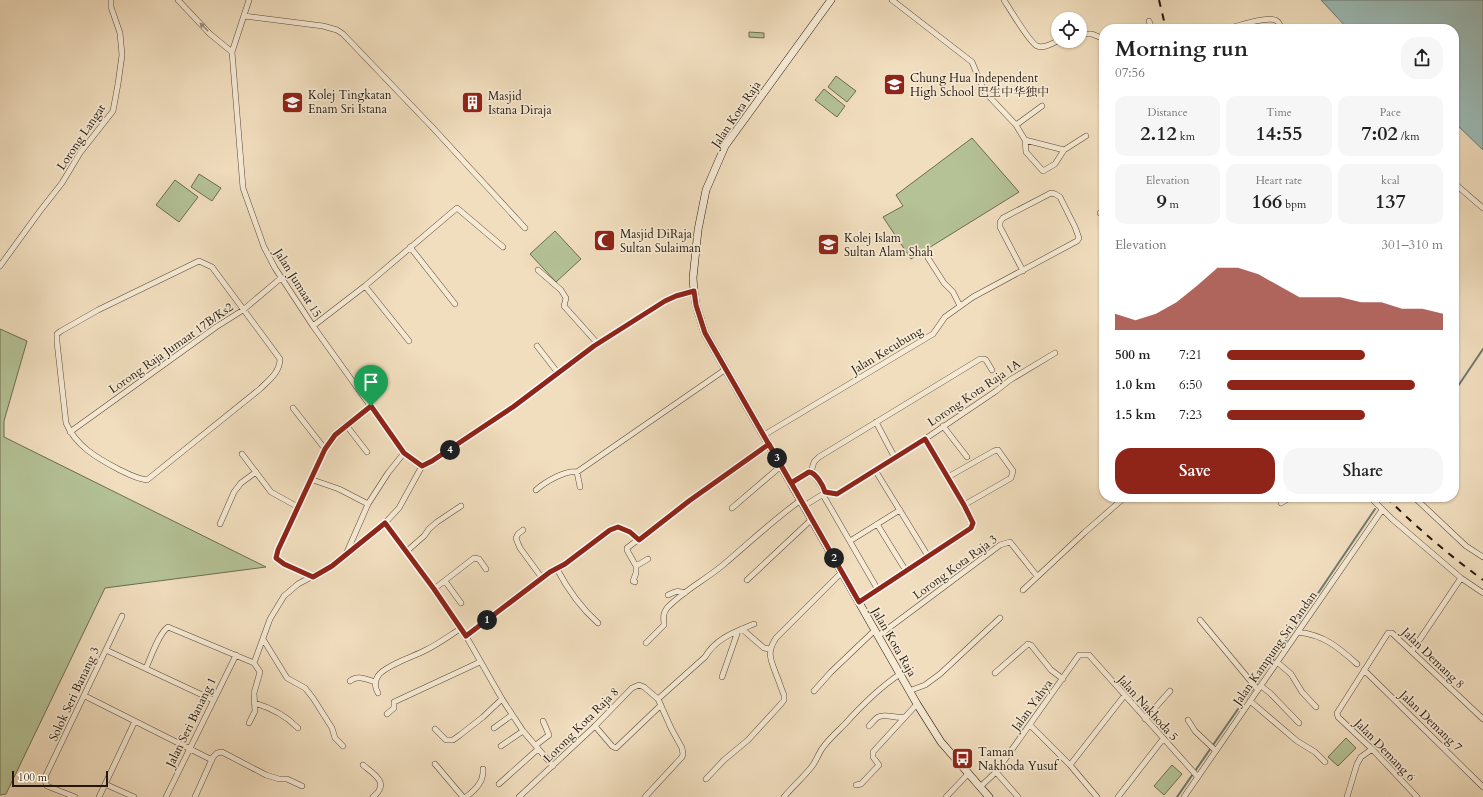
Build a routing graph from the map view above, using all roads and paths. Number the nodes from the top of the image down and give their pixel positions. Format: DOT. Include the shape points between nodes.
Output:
graph roads {
  1 [pos="111,0"];
  2 [pos="178,0"];
  3 [pos="249,0"];
  4 [pos="831,0"];
  5 [pos="892,0"];
  6 [pos="1004,0"];
  7 [pos="244,16"];
  8 [pos="1149,21"];
  9 [pos="1150,24"];
  10 [pos="1246,24"];
  11 [pos="1280,24"];
  12 [pos="1087,34"];
  13 [pos="1099,37"];
  14 [pos="1051,44"];
  15 [pos="232,52"];
  16 [pos="1042,106"];
  17 [pos="1016,125"];
  18 [pos="1086,136"];
  19 [pos="1025,140"];
  20 [pos="1064,150"];
  21 [pos="1459,187"];
  22 [pos="1483,208"];
  23 [pos="525,228"];
  24 [pos="503,247"];
  25 [pos="410,248"];
  26 [pos="928,258"];
  27 [pos="0,266"];
  28 [pos="538,270"];
  29 [pos="1023,270"];
  30 [pos="281,278"];
  31 [pos="366,286"];
  32 [pos="694,291"];
  33 [pos="455,304"];
  34 [pos="960,306"];
  35 [pos="243,310"];
  36 [pos="313,326"];
  37 [pos="409,341"];
  38 [pos="598,344"];
  39 [pos="537,346"];
  40 [pos="1055,353"];
  41 [pos="726,369"];
  42 [pos="992,370"];
  43 [pos="558,373"];
  44 [pos="371,406"];
  45 [pos="293,408"];
  46 [pos="876,422"];
  47 [pos="346,425"];
  48 [pos="943,426"];
  49 [pos="70,432"];
  50 [pos="764,435"];
  51 [pos="925,439"];
  52 [pos="769,444"];
  53 [pos="325,449"];
  54 [pos="367,452"];
  55 [pos="404,453"];
  56 [pos="242,454"];
  57 [pos="967,457"];
  58 [pos="896,458"];
  59 [pos="422,466"];
  60 [pos="781,466"];
  61 [pos="876,470"];
  62 [pos="256,472"];
  63 [pos="577,472"];
  64 [pos="811,472"];
  65 [pos="948,477"];
  66 [pos="310,479"];
  67 [pos="791,483"];
  68 [pos="580,487"];
  69 [pos="536,490"];
  70 [pos="824,493"];
  71 [pos="1119,502"];
  72 [pos="1375,502"];
  73 [pos="1419,502"];
  74 [pos="802,503"];
  75 [pos="368,504"];
  76 [pos="964,505"];
  77 [pos="461,506"];
  78 [pos="298,507"];
  79 [pos="732,508"];
  80 [pos="900,510"];
  81 [pos="1382,510"];
  82 [pos="812,519"];
  83 [pos="385,523"];
  84 [pos="220,524"];
  85 [pos="878,524"];
  86 [pos="523,530"];
  87 [pos="639,540"];
  88 [pos="850,541"];
  89 [pos="407,550"];
  90 [pos="346,553"];
  91 [pos="928,556"];
  92 [pos="1483,557"];
  93 [pos="648,559"];
  94 [pos="636,566"];
  95 [pos="486,569"];
  96 [pos="557,569"];
  97 [pos="842,572"];
  98 [pos="906,572"];
  99 [pos="1037,576"];
  100 [pos="313,577"];
  101 [pos="542,578"];
  102 [pos="1461,578"];
  103 [pos="747,580"];
  104 [pos="634,582"];
  105 [pos="439,585"];
  106 [pos="878,590"];
  107 [pos="1023,590"];
  108 [pos="685,593"];
  109 [pos="1483,593"];
  110 [pos="668,595"];
  111 [pos="859,602"];
  112 [pos="461,603"];
  113 [pos="122,616"];
  114 [pos="1000,618"];
  115 [pos="1200,620"];
  116 [pos="598,624"];
  117 [pos="754,624"];
  118 [pos="460,629"];
  119 [pos="740,630"];
  120 [pos="1298,632"];
  121 [pos="877,633"];
  122 [pos="466,636"];
  123 [pos="263,639"];
  124 [pos="646,643"];
  125 [pos="770,649"];
  126 [pos="106,650"];
  127 [pos="1412,651"];
  128 [pos="1083,654"];
  129 [pos="236,655"];
  130 [pos="480,662"];
  131 [pos="1277,662"];
  132 [pos="254,663"];
  133 [pos="1357,664"];
  134 [pos="146,668"];
  135 [pos="1364,670"];
  136 [pos="995,673"];
  137 [pos="900,674"];
  138 [pos="722,677"];
  139 [pos="1063,679"];
  140 [pos="350,681"];
  141 [pos="376,682"];
  142 [pos="1260,688"];
  143 [pos="1170,690"];
  144 [pos="814,691"];
  145 [pos="909,691"];
  146 [pos="378,693"];
  147 [pos="85,696"];
  148 [pos="1124,696"];
  149 [pos="502,699"];
  150 [pos="658,699"];
  151 [pos="213,700"];
  152 [pos="1250,701"];
  153 [pos="254,703"];
  154 [pos="917,704"];
  155 [pos="661,705"];
  156 [pos="1316,707"];
  157 [pos="387,714"];
  158 [pos="512,715"];
  159 [pos="904,717"];
  160 [pos="1338,717"];
  161 [pos="1145,719"];
  162 [pos="1483,719"];
  163 [pos="1188,720"];
  164 [pos="135,721"];
  165 [pos="542,722"];
  166 [pos="250,723"];
  167 [pos="1299,723"];
  168 [pos="1030,725"];
  169 [pos="595,726"];
  170 [pos="869,726"];
  171 [pos="298,728"];
  172 [pos="494,728"];
  173 [pos="435,729"];
  174 [pos="523,731"];
  175 [pos="1163,739"];
  176 [pos="342,746"];
  177 [pos="502,746"];
  178 [pos="537,747"];
  179 [pos="189,748"];
  180 [pos="1213,749"];
  181 [pos="1372,749"];
  182 [pos="212,760"];
  183 [pos="1325,762"];
  184 [pos="435,764"];
  185 [pos="363,765"];
  186 [pos="1070,765"];
  187 [pos="553,766"];
  188 [pos="483,769"];
  189 [pos="996,772"];
  190 [pos="968,774"];
  191 [pos="1197,776"];
  192 [pos="706,779"];
  193 [pos="106,784"];
  194 [pos="499,784"];
  195 [pos="856,785"];
  196 [pos="302,786"];
  197 [pos="1483,786"];
  198 [pos="980,787"];
  199 [pos="1349,791"];
  200 [pos="75,797"];
  201 [pos="99,797"];
  202 [pos="134,797"];
  203 [pos="166,797"];
  204 [pos="195,797"];
  205 [pos="373,797"];
  206 [pos="464,797"];
  207 [pos="519,797"];
  208 [pos="644,797"];
  209 [pos="784,797"];
  210 [pos="946,797"];
  211 [pos="989,797"];
  212 [pos="1018,797"];
  213 [pos="1096,797"];
  214 [pos="1118,797"];
  215 [pos="1184,797"];
  216 [pos="1347,797"];
  217 [pos="1354,797"];
  218 [pos="1417,797"];
  1 -- 27 [label="street, Lorong Langat" via="120,32 122,55 113,111"];
  15 -- 2 [label="street, one-way" via="205,29"];
  3 -- 7 [label="street, Jalan Jumaat 15"];
  4 -- 32 [label="main road, Jalan Kota Raja" via="725,146 706,190 698,230"];
  5 -- 17 [label="street" via="972,62 984,92"];
  6 -- 14 [label="street" via="1034,43 1038,46"];
  7 -- 15 [label="street, Jalan Jumaat 15"];
  7 -- 23 [label="street" via="323,26 343,34 434,128"];
  8 -- 9 [label="street"];
  10 -- 11 [label="street" via="1268,18 1277,20"];
  12 -- 13 [label="street"];
  15 -- 30 [label="street, Jalan Jumaat 15" via="243,188 264,247"];
  16 -- 17 [label="street"];
  17 -- 19 [label="street"];
  18 -- 20 [label="street"];
  19 -- 20 [label="street"];
  19 -- 20 [label="street" via="1026,152 1043,171 1055,164"];
  21 -- 22 [label="street"];
  24 -- 25 [label="street" via="457,208"];
  25 -- 31 [label="street"];
  25 -- 33 [label="street"];
  26 -- 34 [label="street"];
  28 -- 38 [label="street" via="561,290 566,298 564,306"];
  29 -- 29 [label="street, Jalan Kecubung" via="1079,238 1060,197 1055,194 1051,193 1000,222 1000,227"];
  29 -- 34 [label="street, Jalan Kecubung"];
  30 -- 35 [label="street, Lorong Raja Jumaat 17B/Ks2"];
  30 -- 36 [label="street, Jalan Jumaat 15"];
  31 -- 36 [label="street"];
  31 -- 37 [label="street"];
  32 -- 38 [label="street" via="665,301"];
  32 -- 41 [label="main road, Jalan Kota Raja" via="705,333"];
  34 -- 50 [label="street, Jalan Kecubung" via="945,317 933,334"];
  35 -- 49 [label="street, Lorong Raja Jumaat 17B/Ks2"];
  35 -- 49 [label="street" via="212,267 199,261 61,331 57,334 57,342 66,423"];
  35 -- 49 [label="street" via="280,359 280,366 260,389 147,480 135,478 102,461"];
  36 -- 44 [label="street, Jalan Jumaat 15"];
  38 -- 43 [label="street"];
  39 -- 43 [label="street"];
  40 -- 48 [label="street, Lorong Kota Raja 1A"];
  41 -- 50 [label="main road, Jalan Kota Raja"];
  41 -- 63 [label="street"];
  42 -- 46 [label="street" via="984,358 980,359"];
  43 -- 59 [label="street" via="513,407"];
  44 -- 47 [label="street"];
  44 -- 55 [label="street, Jalan Jumaat 15"];
  45 -- 53 [label="street"];
  46 -- 58 [label="street"];
  46 -- 64 [label="street" via="819,457 814,462"];
  47 -- 53 [label="street"];
  47 -- 54 [label="street"];
  48 -- 51 [label="street, Lorong Kota Raja 1A"];
  48 -- 57 [label="street"];
  50 -- 52 [label="main road, Jalan Kota Raja"];
  51 -- 58 [label="street, Lorong Kota Raja 1A"];
  51 -- 65 [label="street"];
  52 -- 60 [label="main road, Jalan Kota Raja"];
  52 -- 87 [label="street"];
  53 -- 66 [label="street"];
  55 -- 59 [label="street, Jalan Jumaat 15"];
  55 -- 75 [label="street"];
  56 -- 62 [label="street"];
  58 -- 61 [label="street, Lorong Kota Raja 1A"];
  59 -- 83 [label="street" via="399,508"];
  60 -- 67 [label="main road, Jalan Kota Raja"];
  60 -- 79 [label="street"];
  61 -- 70 [label="street, Lorong Kota Raja 1A" via="837,494"];
  61 -- 80 [label="street"];
  62 -- 78 [label="street" via="271,492"];
  62 -- 84 [label="street" via="234,492"];
  63 -- 68 [label="street"];
  63 -- 69 [label="street" via="567,472"];
  64 -- 67 [label="street"];
  64 -- 70 [label="street"];
  65 -- 76 [label="street"];
  65 -- 76 [label="street" via="998,450 1013,471 1012,478"];
  66 -- 75 [label="street" via="339,489"];
  66 -- 78 [label="street"];
  67 -- 74 [label="main road, Jalan Kota Raja"];
  70 -- 74 [label="street, Lorong Kota Raja 1A"];
  70 -- 88 [label="street"];
  71 -- 99 [label="street"];
  72 -- 81 [label="street"];
  73 -- 92 [label="street" via="1466,546"];
  74 -- 82 [label="main road, Jalan Kota Raja"];
  74 -- 108 [label="street, Lorong Kota Raja 1A" via="778,516 723,565"];
  75 -- 90 [label="street"];
  76 -- 91 [label="street" via="972,519 971,528"];
  77 -- 89 [label="street" via="437,522"];
  78 -- 100 [label="street" via="276,558"];
  80 -- 85 [label="street"];
  80 -- 91 [label="street"];
  81 -- 102 [label="street"];
  81 -- 120 [label="street, Jalan Kampung Sri Pandan"];
  82 -- 97 [label="main road, Jalan Kota Raja"];
  82 -- 103 [label="street"];
  83 -- 89 [label="street"];
  83 -- 90 [label="street"];
  85 -- 88 [label="street"];
  85 -- 98 [label="street"];
  86 -- 101 [label="street" via="518,534 517,541"];
  87 -- 94 [label="street" via="627,548"];
  87 -- 96 [label="street" via="630,532 618,527 610,530"];
  88 -- 106 [label="street"];
  89 -- 105 [label="street"];
  90 -- 100 [label="street" via="332,566"];
  91 -- 98 [label="street"];
  93 -- 94 [label="street"];
  94 -- 104 [label="street"];
  95 -- 105 [label="street" via="474,558"];
  96 -- 101 [label="street"];
  96 -- 116 [label="street" via="576,601"];
  97 -- 111 [label="main road, Jalan Kota Raja"];
  97 -- 125 [label="street" via="776,638"];
  98 -- 106 [label="street"];
  99 -- 107 [label="street"];
  99 -- 121 [label="street, Lorong Kota Raja 3" via="1010,542 1005,543"];
  100 -- 123 [label="street" via="298,584 284,596 270,619"];
  101 -- 122 [label="street"];
  102 -- 109 [label="street"];
  102 -- 127 [label="street"];
  105 -- 112 [label="street"];
  105 -- 118 [label="street"];
  106 -- 111 [label="street"];
  108 -- 110 [label="street" via="674,591"];
  108 -- 124 [label="street, Lorong Kota Raja 1A" via="668,608 663,615 664,625"];
  111 -- 121 [label="main road, Jalan Kota Raja"];
  113 -- 126 [label="street, Solok Seri Banang 3"];
  114 -- 145 [label="street" via="940,674 925,685"];
  115 -- 142 [label="street"];
  117 -- 119 [label="street"];
  118 -- 122 [label="street"];
  118 -- 141 [label="street" via="428,649 384,671 377,676"];
  119 -- 125 [label="street" via="764,648"];
  119 -- 138 [label="street"];
  119 -- 150 [label="street" via="720,640"];
  120 -- 131 [label="street, Jalan Kampung Sri Pandan"];
  120 -- 133 [label="street" via="1310,634 1335,645"];
  121 -- 137 [label="main road, Jalan Kota Raja"];
  121 -- 144 [label="street" via="831,672"];
  122 -- 130 [label="street"];
  123 -- 132 [label="street"];
  123 -- 176 [label="street" via="288,678 305,688 313,698"];
  125 -- 192 [label="street" via="772,664 784,700 753,735"];
  126 -- 134 [label="street"];
  126 -- 147 [label="street, Solok Seri Banang 3"];
  127 -- 135 [label="street, Jalan Demang 8" via="1392,633 1388,633"];
  127 -- 162 [label="street, Jalan Demang 8"];
  128 -- 139 [label="street, Jalan Yahya" via="1079,655"];
  128 -- 148 [label="street, Jalan Nakhoda 5" via="1089,655"];
  129 -- 132 [label="street"];
  129 -- 134 [label="street" via="168,627"];
  129 -- 151 [label="street, Jalan Seri Banang 1"];
  130 -- 149 [label="street"];
  130 -- 157 [label="street" via="394,702 394,708"];
  131 -- 142 [label="street, Jalan Kampung Sri Pandan"];
  131 -- 156 [label="street" via="1291,674 1302,692"];
  132 -- 153 [label="street" via="260,672"];
  134 -- 151 [label="street"];
  135 -- 160 [label="street, Jalan Demang 8" via="1338,708"];
  135 -- 197 [label="street, Jalan Demang 7"];
  136 -- 139 [label="street" via="1028,644 1050,670"];
  137 -- 145 [label="main road, Jalan Kota Raja"];
  137 -- 209 [label="street" via="870,697 824,746 813,765"];
  139 -- 168 [label="street, Jalan Yahya"];
  140 -- 141 [label="street" via="360,677"];
  141 -- 146 [label="street"];
  142 -- 152 [label="street, Jalan Kampung Sri Pandan"];
  142 -- 167 [label="street" via="1270,693"];
  143 -- 161 [label="street"];
  145 -- 154 [label="main road, Jalan Kota Raja"];
  147 -- 164 [label="street"];
  147 -- 200 [label="street, Solok Seri Banang 3" via="45,781 47,786"];
  148 -- 161 [label="street, Jalan Nakhoda 5"];
  148 -- 186 [label="street"];
  149 -- 158 [label="street"];
  149 -- 173 [label="street" via="453,740 446,740"];
  150 -- 155 [label="street, Lorong Kota Raja 8"];
  150 -- 169 [label="street, Lorong Kota Raja 8" via="641,685 635,686"];
  151 -- 179 [label="street, Jalan Seri Banang 1"];
  152 -- 180 [label="street, Jalan Kampung Sri Pandan"];
  152 -- 183 [label="street"];
  153 -- 166 [label="street" via="255,711"];
  153 -- 171 [label="street" via="273,708"];
  154 -- 159 [label="street"];
  154 -- 190 [label="main road, Jalan Kota Raja" via="941,742"];
  155 -- 169 [label="street" via="616,748"];
  155 -- 208 [label="street, Lorong Kota Raja 8" via="683,754"];
  158 -- 172 [label="street"];
  158 -- 174 [label="street"];
  159 -- 170 [label="street" via="880,716"];
  159 -- 195 [label="street" via="873,752 873,757 879,765 861,784"];
  160 -- 181 [label="street, Jalan Demang 6"];
  161 -- 175 [label="street, Jalan Nakhoda 5"];
  163 -- 180 [label="street"];
  164 -- 179 [label="street"];
  164 -- 193 [label="street"];
  165 -- 178 [label="street" via="549,735"];
  168 -- 186 [label="street"];
  168 -- 189 [label="street, Jalan Yahya"];
  169 -- 187 [label="street, Lorong Kota Raja 8"];
  174 -- 177 [label="street"];
  174 -- 178 [label="street"];
  175 -- 191 [label="street, Jalan Nakhoda 5"];
  175 -- 214 [label="street"];
  178 -- 187 [label="street"];
  178 -- 194 [label="street"];
  179 -- 182 [label="street"];
  179 -- 203 [label="street, Jalan Seri Banang 1"];
  180 -- 191 [label="street, Jalan Kampung Sri Pandan"];
  181 -- 199 [label="street" via="1357,764"];
  181 -- 218 [label="street, Jalan Demang 6"];
  182 -- 196 [label="street" via="217,753 222,752 266,775 287,779"];
  182 -- 204 [label="street"];
  184 -- 206 [label="street"];
  185 -- 205 [label="street" via="380,780 379,791"];
  186 -- 213 [label="street"];
  187 -- 207 [label="street, Lorong Kota Raja 8"];
  188 -- 206 [label="street" via="479,784"];
  189 -- 198 [label="street, Jalan Yahya"];
  189 -- 212 [label="street"];
  190 -- 198 [label="main road, Jalan Kota Raja"];
  190 -- 210 [label="street"];
  191 -- 215 [label="street, Jalan Kampung Sri Pandan"];
  193 -- 201 [label="street"];
  193 -- 202 [label="street"];
  198 -- 211 [label="main road, Jalan Kota Raja"];
  199 -- 216 [label="street"];
  199 -- 217 [label="street"];
}
